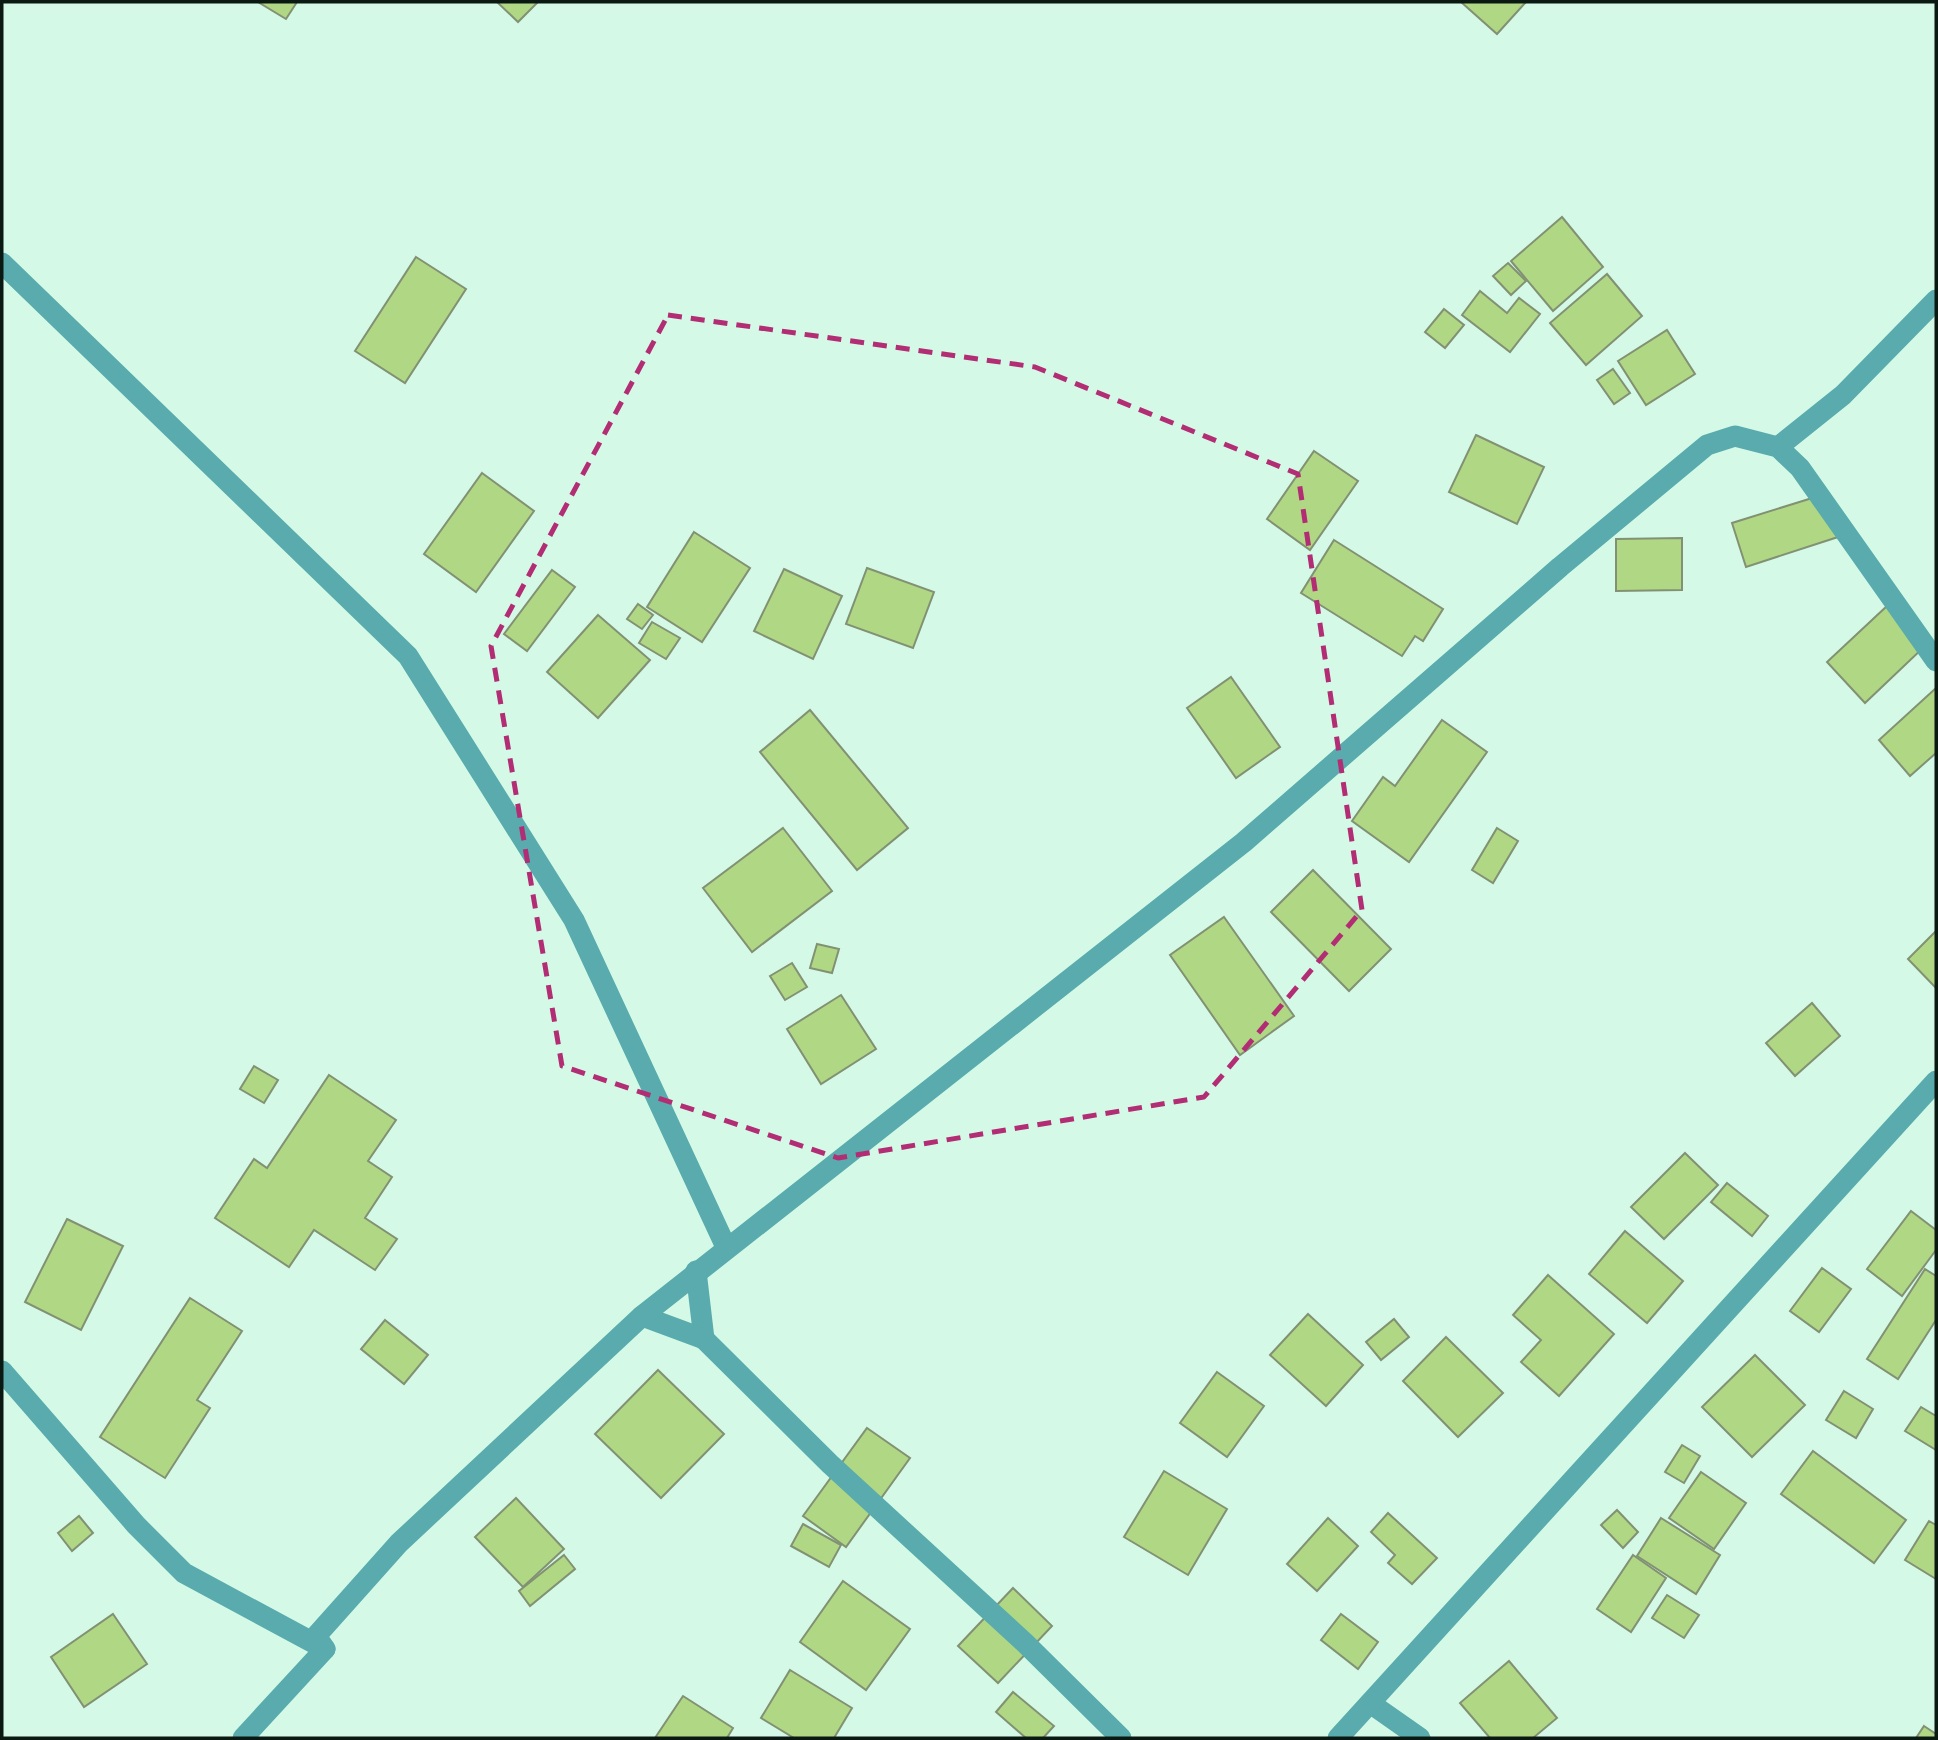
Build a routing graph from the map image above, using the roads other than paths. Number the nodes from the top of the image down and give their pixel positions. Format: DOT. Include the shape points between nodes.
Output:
graph roads {
  1 [pos="2,263"];
  2 [pos="1936,300"];
  3 [pos="1778,447"];
  4 [pos="1936,660"];
  5 [pos="1936,1081"];
  6 [pos="726,1247"];
  7 [pos="696,1271"];
  8 [pos="642,1315"];
  9 [pos="704,1339"];
  10 [pos="2,1371"];
  11 [pos="325,1649"];
  12 [pos="1370,1703"];
  13 [pos="243,1738"];
  14 [pos="1121,1738"];
  15 [pos="1338,1738"];
  16 [pos="1420,1738"];
  1 -- 6 [label="street" via="408,656 573,920"];
  2 -- 3 [label="street" via="1843,396"];
  3 -- 4 [label="street" via="1800,468"];
  3 -- 6 [label="street" via="1735,436 1707,445 1244,842"];
  5 -- 12 [label="street"];
  6 -- 7 [label="street"];
  7 -- 8 [label="street"];
  7 -- 9 [label="street"];
  8 -- 9 [label="street"];
  8 -- 11 [label="street" via="399,1543 316,1636"];
  9 -- 14 [label="street"];
  10 -- 11 [label="street" via="136,1525 184,1573"];
  11 -- 13 [label="street"];
  12 -- 15 [label="street"];
  12 -- 16 [label="street"];
}
